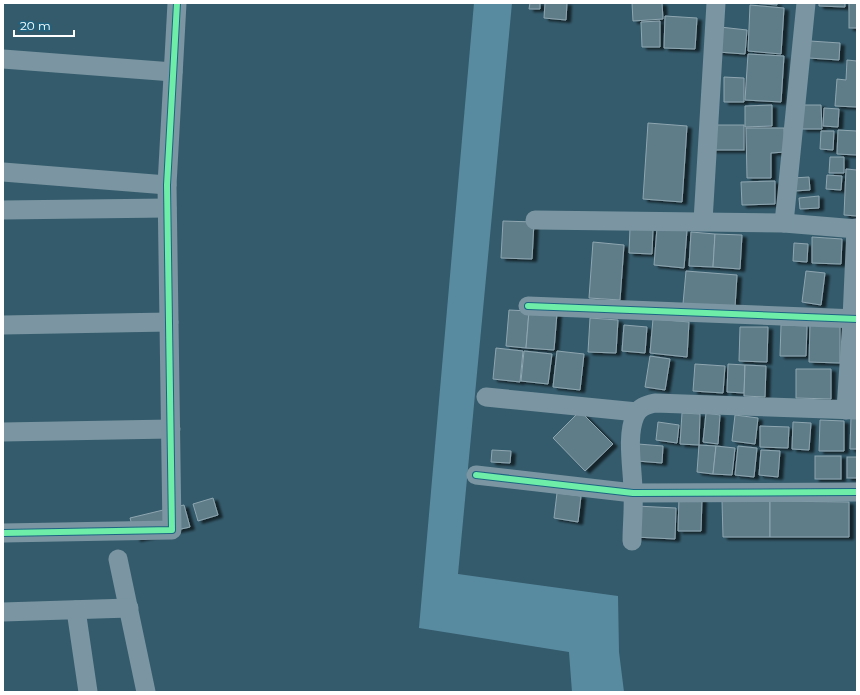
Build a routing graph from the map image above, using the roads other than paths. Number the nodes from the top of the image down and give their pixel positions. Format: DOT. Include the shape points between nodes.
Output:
graph roads {
  1 [pos="177,3"];
  2 [pos="716,3"];
  3 [pos="806,3"];
  4 [pos="3,59"];
  5 [pos="173,72"];
  6 [pos="3,172"];
  7 [pos="167,185"];
  8 [pos="167,208"];
  9 [pos="3,210"];
  10 [pos="535,220"];
  11 [pos="703,221"];
  12 [pos="784,223"];
  13 [pos="856,229"];
  14 [pos="528,306"];
  15 [pos="855,319"];
  16 [pos="169,322"];
  17 [pos="3,325"];
  18 [pos="486,397"];
  19 [pos="851,410"];
  20 [pos="637,412"];
  21 [pos="170,429"];
  22 [pos="3,432"];
  23 [pos="476,475"];
  24 [pos="857,492"];
  25 [pos="633,493"];
  26 [pos="3,533"];
  27 [pos="632,541"];
  28 [pos="118,559"];
  29 [pos="129,608"];
  30 [pos="76,610"];
  31 [pos="3,612"];
  32 [pos="88,692"];
  33 [pos="146,692"];
  1 -- 5 [label="street"];
  2 -- 11 [label="street"];
  3 -- 12 [label="street"];
  4 -- 5 [label="street"];
  5 -- 7 [label="street"];
  6 -- 7 [label="street"];
  7 -- 8 [label="street"];
  8 -- 9 [label="street"];
  8 -- 16 [label="street"];
  10 -- 11 [label="street"];
  11 -- 12 [label="street"];
  12 -- 13 [label="street"];
  13 -- 15 [label="street"];
  14 -- 15 [label="street"];
  15 -- 19 [label="street"];
  16 -- 17 [label="street"];
  16 -- 21 [label="street"];
  18 -- 20 [label="street"];
  19 -- 20 [label="street" via="655,403 640,408"];
  20 -- 25 [label="street" via="631,435"];
  21 -- 22 [label="street"];
  21 -- 26 [label="street" via="172,530"];
  23 -- 25 [label="street"];
  24 -- 25 [label="street"];
  25 -- 27 [label="street"];
  28 -- 29 [label="street"];
  29 -- 30 [label="street"];
  29 -- 33 [label="street"];
  30 -- 31 [label="street"];
  30 -- 32 [label="street"];
}
